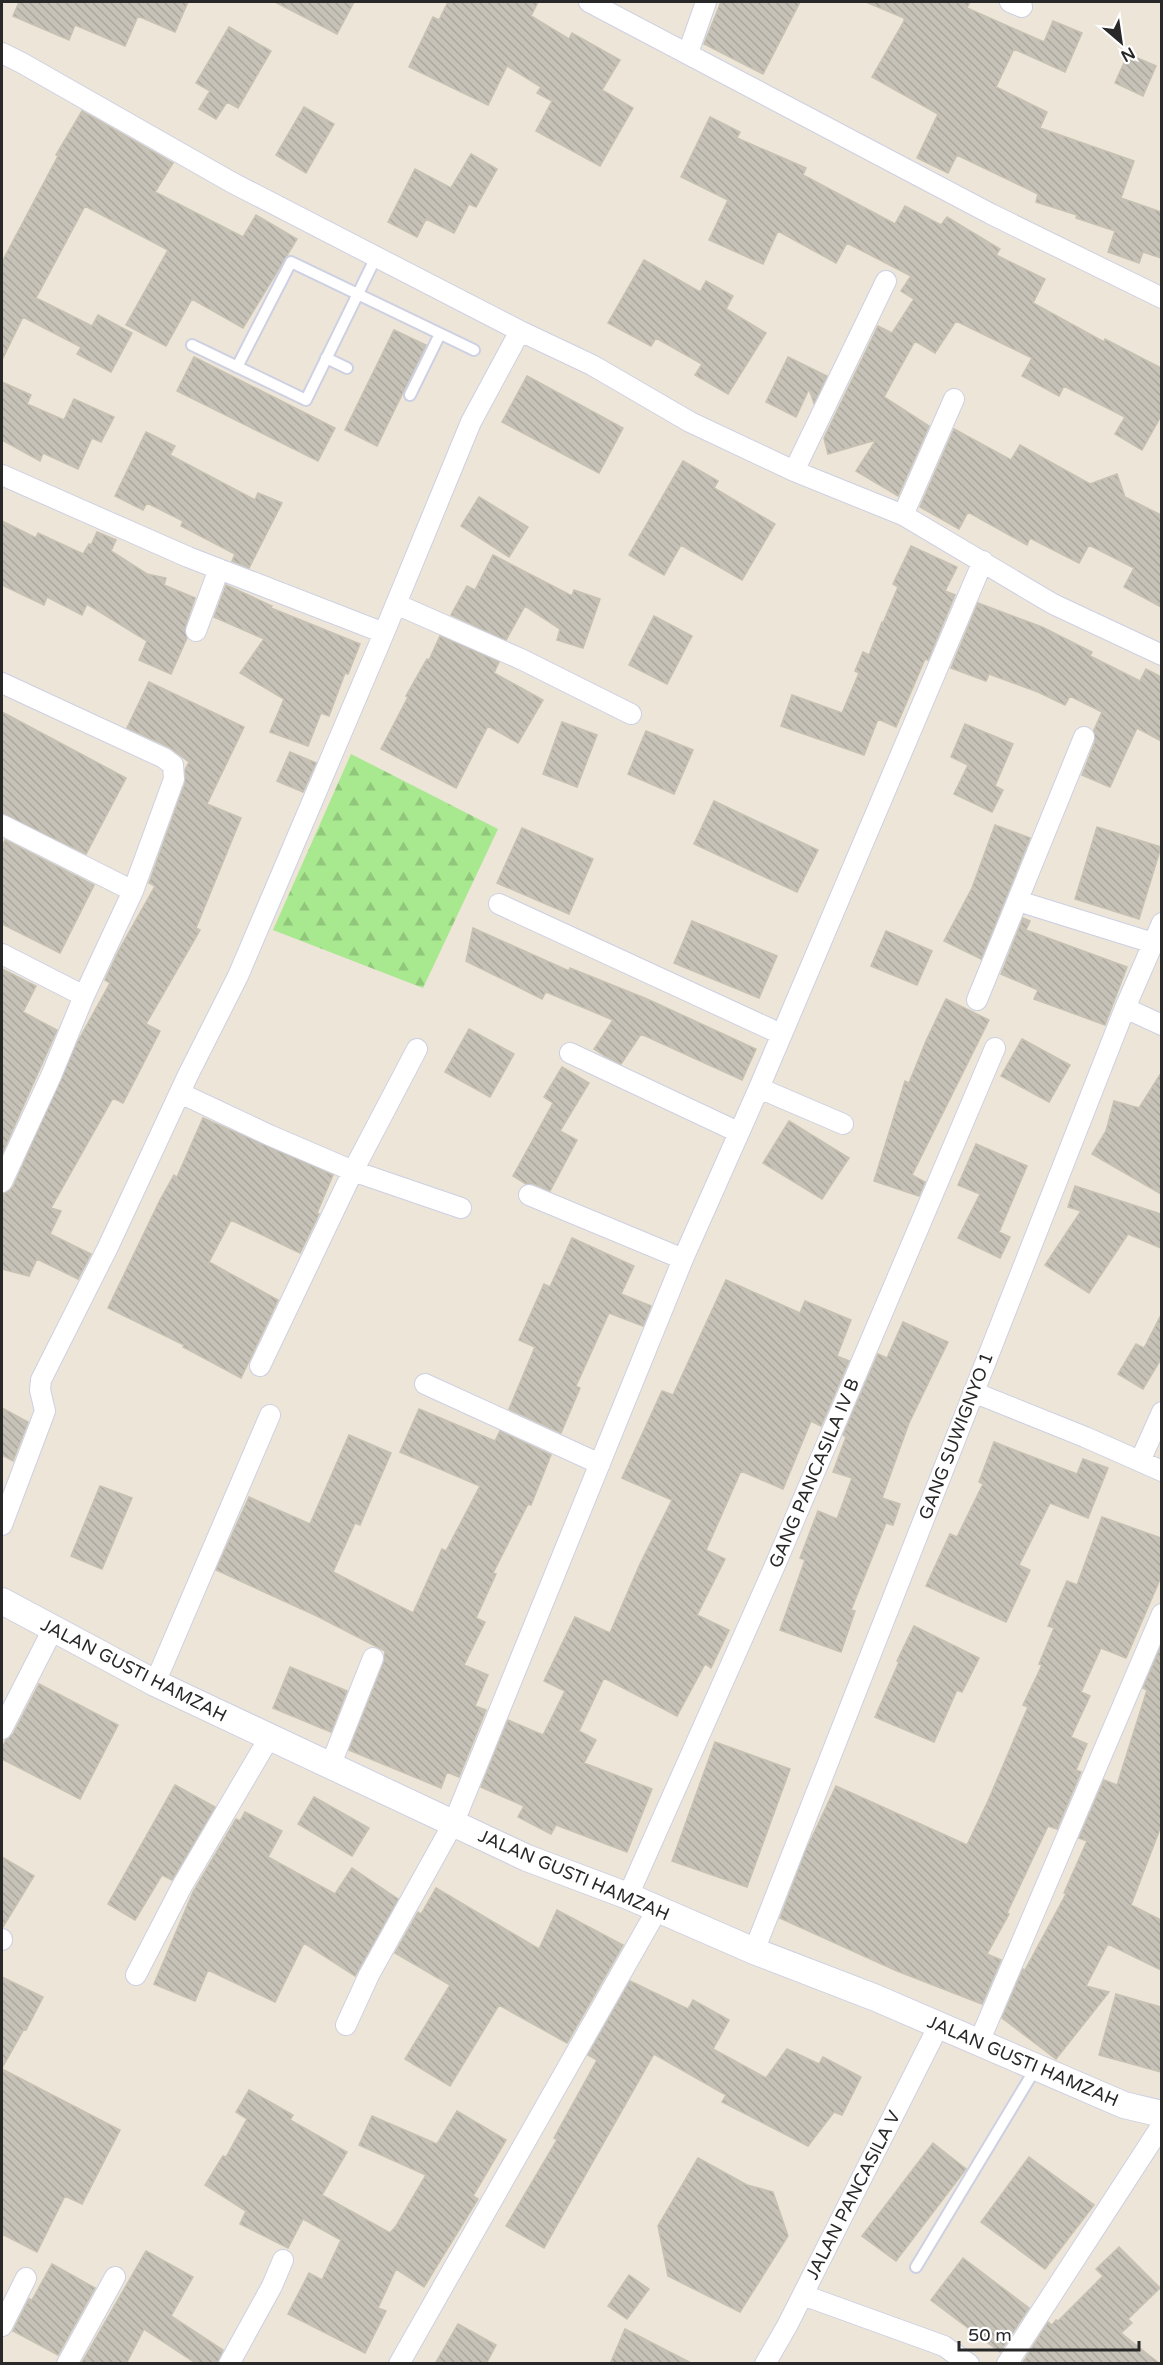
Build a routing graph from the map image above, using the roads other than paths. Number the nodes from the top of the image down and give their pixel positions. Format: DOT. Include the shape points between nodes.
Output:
graph roads {
  1 [pos="589,2"];
  2 [pos="706,2"];
  3 [pos="2,53"];
  4 [pos="687,53"];
  5 [pos="376,257"];
  6 [pos="886,281"];
  7 [pos="358,294"];
  8 [pos="1161,298"];
  9 [pos="520,331"];
  10 [pos="440,334"];
  11 [pos="192,345"];
  12 [pos="474,350"];
  13 [pos="326,358"];
  14 [pos="237,367"];
  15 [pos="347,368"];
  16 [pos="410,395"];
  17 [pos="954,399"];
  18 [pos="794,471"];
  19 [pos="2,475"];
  20 [pos="903,515"];
  21 [pos="983,561"];
  22 [pos="219,569"];
  23 [pos="396,604"];
  24 [pos="196,631"];
  25 [pos="384,633"];
  26 [pos="1161,655"];
  27 [pos="2,683"];
  28 [pos="631,714"];
  29 [pos="1084,737"];
  30 [pos="2,825"];
  31 [pos="133,891"];
  32 [pos="1018,901"];
  33 [pos="499,904"];
  34 [pos="1161,922"];
  35 [pos="1153,943"];
  36 [pos="2,954"];
  37 [pos="84,996"];
  38 [pos="977,1000"];
  39 [pos="1125,1008"];
  40 [pos="1161,1025"];
  41 [pos="781,1034"];
  42 [pos="994,1048"];
  43 [pos="417,1049"];
  44 [pos="570,1053"];
  45 [pos="759,1088"];
  46 [pos="180,1092"];
  47 [pos="843,1124"];
  48 [pos="738,1132"];
  49 [pos="8,1148"];
  50 [pos="353,1171"];
  51 [pos="2,1182"];
  52 [pos="529,1195"];
  53 [pos="461,1208"];
  54 [pos="683,1259"];
  55 [pos="260,1366"];
  56 [pos="425,1384"];
  57 [pos="973,1392"];
  58 [pos="1161,1412"];
  59 [pos="270,1415"];
  60 [pos="1140,1461"];
  61 [pos="600,1464"];
  62 [pos="1161,1472"];
  63 [pos="2,1525"];
  64 [pos="2,1601"];
  65 [pos="1161,1614"];
  66 [pos="53,1629"];
  67 [pos="374,1658"];
  68 [pos="155,1683"];
  69 [pos="2,1729"];
  70 [pos="269,1738"];
  71 [pos="331,1764"];
  72 [pos="454,1822"];
  73 [pos="628,1896"];
  74 [pos="657,1910"];
  75 [pos="754,1951"];
  76 [pos="136,1975"];
  77 [pos="346,2025"];
  78 [pos="939,2025"];
  79 [pos="979,2042"];
  80 [pos="1037,2066"];
  81 [pos="1161,2114"];
  82 [pos="1161,2125"];
  83 [pos="283,2260"];
  84 [pos="916,2267"];
  85 [pos="115,2277"];
  86 [pos="26,2278"];
  87 [pos="802,2296"];
  88 [pos="2,2326"];
  89 [pos="67,2364"];
  90 [pos="229,2364"];
  91 [pos="399,2364"];
  92 [pos="765,2364"];
  93 [pos="969,2364"];
  94 [pos="1007,2364"];
  1 -- 4 [label="street"];
  2 -- 4 [label="street"];
  3 -- 5 [label="street" via="231,183"];
  4 -- 8 [label="street" via="991,214"];
  5 -- 7 [label="lane"];
  5 -- 9 [label="street"];
  6 -- 18 [label="street"];
  7 -- 10 [label="lane"];
  7 -- 13 [label="lane"];
  7 -- 14 [label="lane" via="291,262"];
  9 -- 18 [label="street" via="592,365 690,422"];
  9 -- 23 [label="street" via="471,422"];
  10 -- 12 [label="lane"];
  10 -- 16 [label="lane"];
  11 -- 14 [label="lane"];
  13 -- 14 [label="lane" via="306,400"];
  13 -- 15 [label="lane"];
  17 -- 20 [label="street"];
  18 -- 20 [label="street"];
  19 -- 22 [label="street"];
  20 -- 21 [label="street"];
  21 -- 26 [label="street" via="1053,604"];
  21 -- 41 [label="street"];
  22 -- 24 [label="street"];
  22 -- 25 [label="street"];
  23 -- 25 [label="street"];
  23 -- 28 [label="street" via="523,660"];
  25 -- 46 [label="street" via="238,976"];
  27 -- 31 [label="street" via="173,765 174,779"];
  29 -- 32 [label="street"];
  30 -- 31 [label="street"];
  31 -- 37 [label="street"];
  32 -- 35 [label="street"];
  32 -- 38 [label="street"];
  33 -- 41 [label="street"];
  34 -- 35 [label="street, GANG SUWIGNYO 1"];
  35 -- 39 [label="street, GANG SUWIGNYO 1"];
  36 -- 37 [label="street"];
  37 -- 49 [label="street" via="51,1076"];
  39 -- 40 [label="street"];
  39 -- 57 [label="street, GANG SUWIGNYO 1"];
  41 -- 45 [label="street"];
  42 -- 73 [label="street, GANG PANCASILA IV B" via="776,1563"];
  43 -- 50 [label="street"];
  44 -- 48 [label="street"];
  45 -- 47 [label="street"];
  45 -- 48 [label="street"];
  46 -- 50 [label="street"];
  46 -- 63 [label="street" via="41,1380 45,1411"];
  48 -- 54 [label="street"];
  49 -- 51 [label="street"];
  50 -- 53 [label="street"];
  50 -- 55 [label="street"];
  52 -- 54 [label="street"];
  54 -- 61 [label="street"];
  56 -- 61 [label="street"];
  57 -- 60 [label="street"];
  57 -- 75 [label="street, GANG SUWIGNYO 1"];
  58 -- 60 [label="street"];
  59 -- 68 [label="street"];
  60 -- 62 [label="street"];
  61 -- 72 [label="street"];
  64 -- 66 [label="street, JALAN GUSTI HAMZAH"];
  65 -- 79 [label="street"];
  66 -- 68 [label="street, JALAN GUSTI HAMZAH"];
  66 -- 69 [label="street"];
  67 -- 71 [label="street"];
  68 -- 70 [label="street, JALAN GUSTI HAMZAH"];
  70 -- 71 [label="street, JALAN GUSTI HAMZAH"];
  70 -- 76 [label="street"];
  71 -- 72 [label="street, JALAN GUSTI HAMZAH"];
  72 -- 73 [label="street, JALAN GUSTI HAMZAH" via="527,1858"];
  72 -- 77 [label="street" via="369,1975"];
  73 -- 74 [label="street, JALAN GUSTI HAMZAH"];
  74 -- 75 [label="street, JALAN GUSTI HAMZAH"];
  74 -- 91 [label="street"];
  75 -- 78 [label="street, JALAN GUSTI HAMZAH"];
  78 -- 79 [label="street, JALAN GUSTI HAMZAH"];
  78 -- 87 [label="street, JALAN PANCASILA V"];
  79 -- 80 [label="street, JALAN GUSTI HAMZAH"];
  80 -- 81 [label="street, JALAN GUSTI HAMZAH" via="1124,2105"];
  80 -- 84 [label="lane"];
  82 -- 94 [label="street"];
  83 -- 90 [label="street"];
  85 -- 89 [label="street"];
  86 -- 88 [label="street"];
  87 -- 92 [label="street, JALAN PANCASILA V"];
  87 -- 93 [label="street" via="944,2346"];
}
